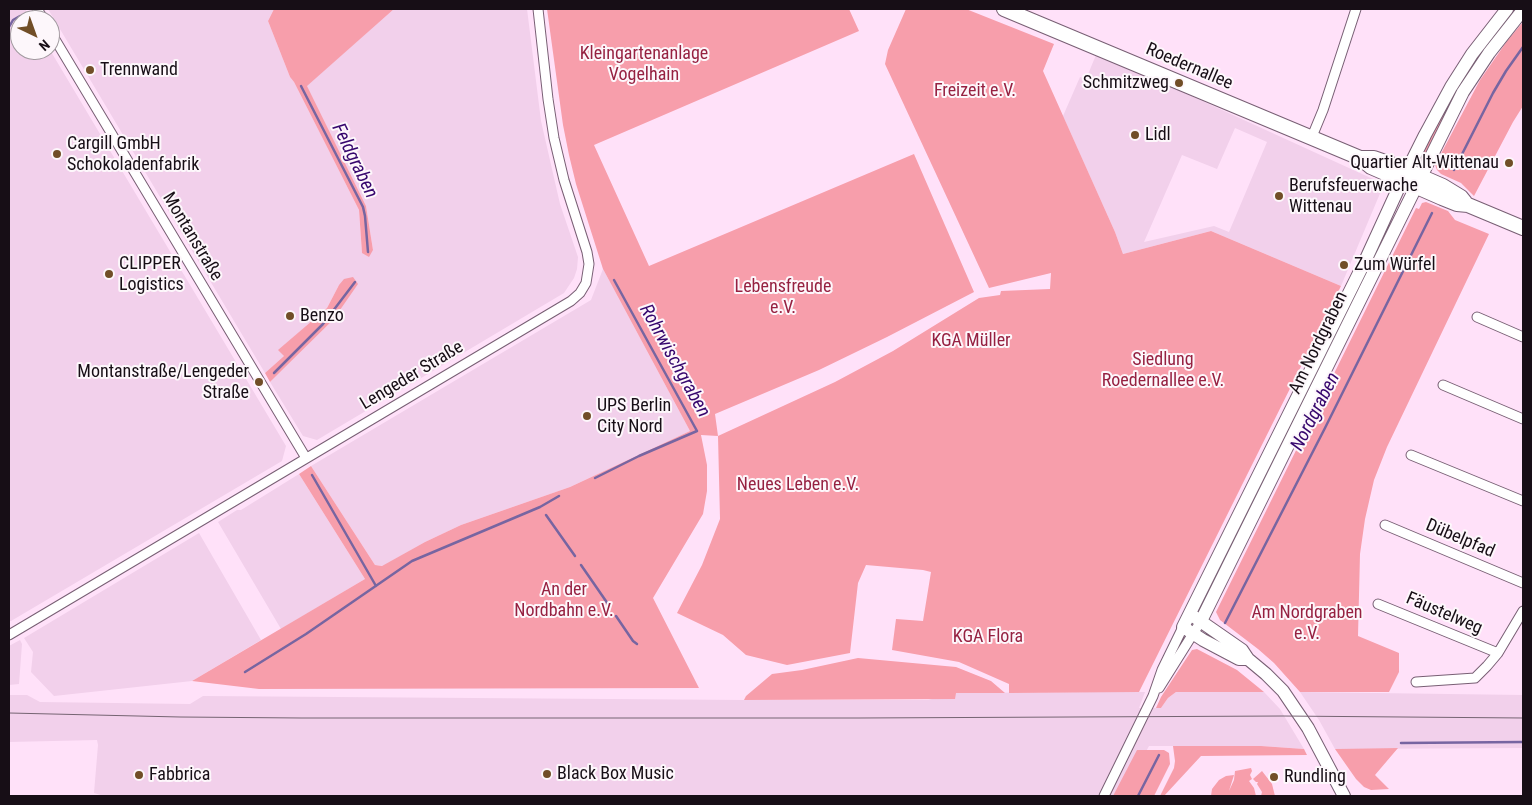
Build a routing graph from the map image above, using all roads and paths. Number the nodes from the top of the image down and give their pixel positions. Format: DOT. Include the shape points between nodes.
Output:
graph roads {
  1 [pos="538,9"];
  2 [pos="1004,9"];
  3 [pos="1354,9"];
  4 [pos="1507,9"];
  5 [pos="1523,10"];
  6 [pos="60,48"];
  7 [pos="1311,139"];
  8 [pos="1405,175"];
  9 [pos="1419,181"];
  10 [pos="1523,228"];
  11 [pos="1477,317"];
  12 [pos="1523,336"];
  13 [pos="1443,385"];
  14 [pos="1523,419"];
  15 [pos="1411,455"];
  16 [pos="306,458"];
  17 [pos="1523,501"];
  18 [pos="1385,525"];
  19 [pos="1523,583"];
  20 [pos="1378,604"];
  21 [pos="1523,611"];
  22 [pos="1189,614"];
  23 [pos="1200,621"];
  24 [pos="1188,630"];
  25 [pos="9,635"];
  26 [pos="1498,654"];
  27 [pos="1248,659"];
  28 [pos="1416,682"];
  29 [pos="1104,796"];
  30 [pos="1344,796"];
  1 -- 16 [label="street, Lengeder Straße" via="554,138 587,252 586,283 571,301"];
  2 -- 7 [label="main road, Roedernallee"];
  3 -- 7 [label="street"];
  4 -- 8 [label="main road, Am Nordgraben" via="1451,87"];
  5 -- 9 [label="main road, Am Nordgraben" via="1476,72"];
  6 -- 16 [label="street, Montanstraße"];
  7 -- 8 [label="main road, Roedernallee" via="1360,158 1371,167"];
  8 -- 9 [label="main road, Roedernallee"];
  8 -- 22 [label="main road, Am Nordgraben"];
  9 -- 10 [label="main road, Roedernallee" via="1447,188 1468,204"];
  9 -- 23 [label="main road, Am Nordgraben"];
  11 -- 12 [label="street"];
  13 -- 14 [label="street"];
  15 -- 17 [label="street"];
  16 -- 25 [label="street, Lengeder Straße"];
  18 -- 19 [label="street, Dübelpfad"];
  20 -- 26 [label="street, Fäustelweg"];
  21 -- 26 [label="street"];
  22 -- 23 [label="main road"];
  22 -- 24 [label="main road, Am Nordgraben"];
  23 -- 24 [label="street, Am Nordgraben"];
  23 -- 27 [label="main road" via="1242,650"];
  24 -- 27 [label="main road" via="1239,659"];
  24 -- 29 [label="street, Am Nordgraben" via="1162,670 1153,696"];
  26 -- 28 [label="street" via="1475,678"];
  27 -- 30 [label="main road" via="1286,694"];
}
